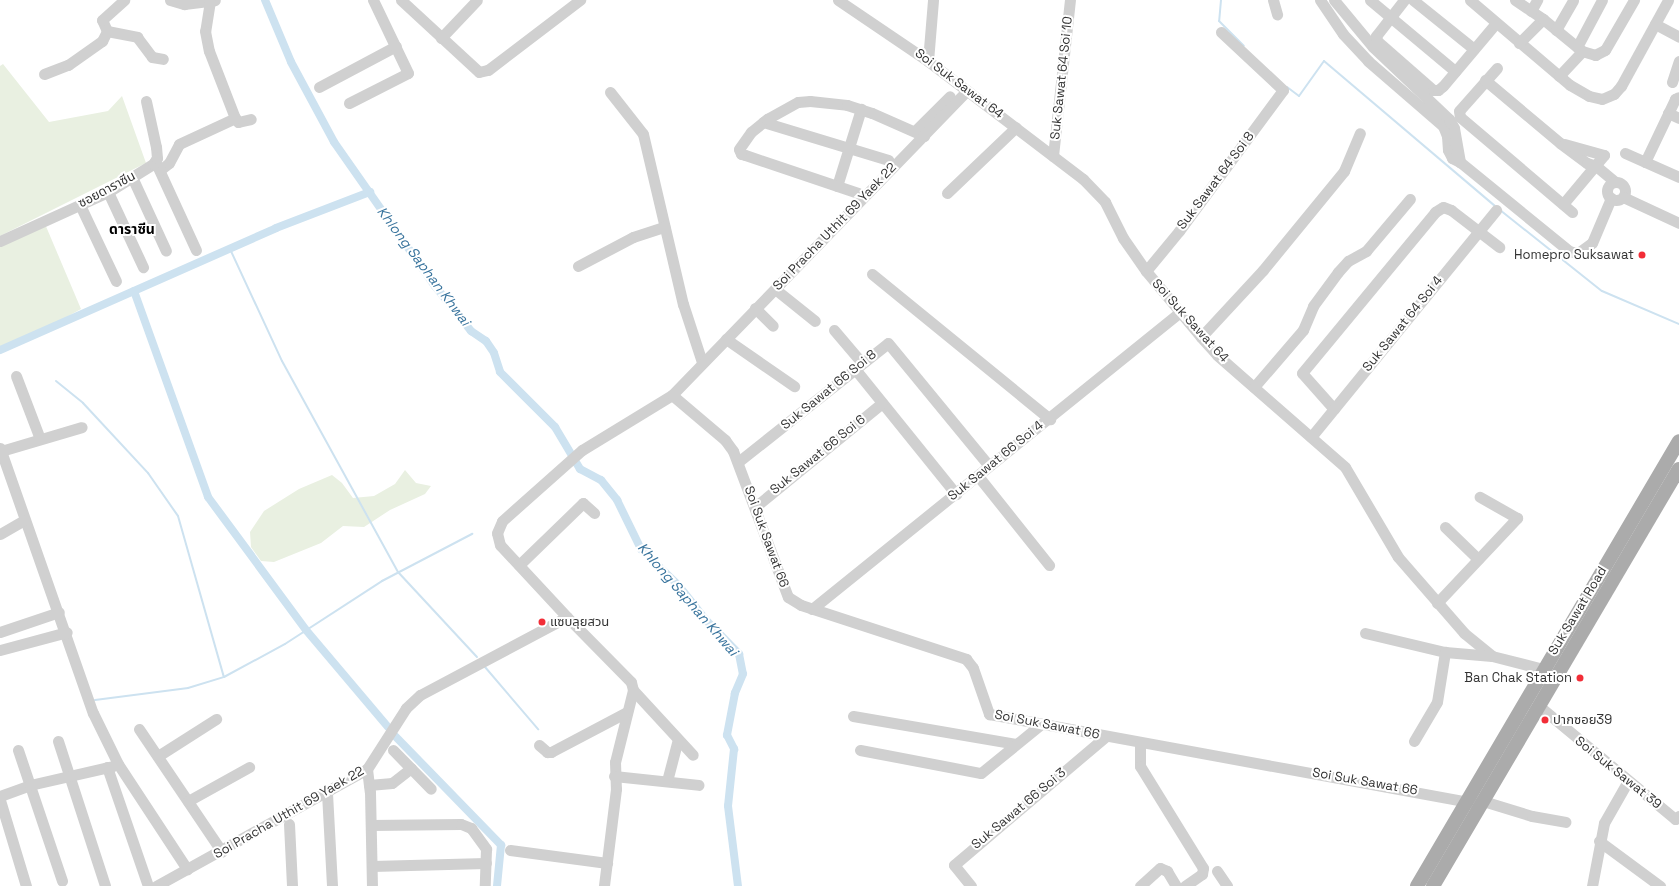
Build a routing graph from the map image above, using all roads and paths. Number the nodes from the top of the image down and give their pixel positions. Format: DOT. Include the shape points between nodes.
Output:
graph roads {
  1 [pos="124,0"];
  2 [pos="170,0"];
  3 [pos="373,0"];
  4 [pos="401,0"];
  5 [pos="477,0"];
  6 [pos="580,0"];
  7 [pos="838,0"];
  8 [pos="933,0"];
  9 [pos="1070,0"];
  10 [pos="1273,0"];
  11 [pos="1320,0"];
  12 [pos="1334,0"];
  13 [pos="1370,0"];
  14 [pos="1404,0"];
  15 [pos="1413,0"];
  16 [pos="1515,0"];
  17 [pos="1538,0"];
  18 [pos="1573,0"];
  19 [pos="1602,0"];
  20 [pos="1634,0"];
  21 [pos="1668,0"];
  22 [pos="213,1"];
  23 [pos="1474,1"];
  24 [pos="1532,11"];
  25 [pos="1278,14"];
  26 [pos="1390,17"];
  27 [pos="1348,18"];
  28 [pos="1543,19"];
  29 [pos="1496,23"];
  30 [pos="1655,24"];
  31 [pos="1337,26"];
  32 [pos="1556,30"];
  33 [pos="107,31"];
  34 [pos="1221,32"];
  35 [pos="1679,37"];
  36 [pos="441,38"];
  37 [pos="1519,43"];
  38 [pos="396,46"];
  39 [pos="1373,47"];
  40 [pos="1474,49"];
  41 [pos="1580,49"];
  42 [pos="163,59"];
  43 [pos="1368,60"];
  44 [pos="928,61"];
  45 [pos="1679,62"];
  46 [pos="1497,68"];
  47 [pos="1456,71"];
  48 [pos="44,74"];
  49 [pos="1559,76"];
  50 [pos="1485,80"];
  51 [pos="1672,82"];
  52 [pos="319,87"];
  53 [pos="967,91"];
  54 [pos="610,92"];
  55 [pos="950,96"];
  56 [pos="1679,97"];
  57 [pos="146,101"];
  58 [pos="349,103"];
  59 [pos="861,109"];
  60 [pos="1668,114"];
  61 [pos="235,118"];
  62 [pos="1679,118"];
  63 [pos="251,119"];
  64 [pos="763,122"];
  65 [pos="1446,123"];
  66 [pos="1016,127"];
  67 [pos="1360,133"];
  68 [pos="919,134"];
  69 [pos="1560,143"];
  70 [pos="849,149"];
  71 [pos="1625,152"];
  72 [pos="1053,156"];
  73 [pos="888,160"];
  74 [pos="1645,162"];
  75 [pos="158,166"];
  76 [pos="1592,167"];
  77 [pos="132,177"];
  78 [pos="1679,177"];
  79 [pos="1612,184"];
  80 [pos="837,186"];
  81 [pos="108,192"];
  82 [pos="858,193"];
  83 [pos="947,193"];
  84 [pos="1623,197"];
  85 [pos="1611,198"];
  86 [pos="1410,199"];
  87 [pos="1563,204"];
  88 [pos="80,205"];
  89 [pos="1496,210"];
  90 [pos="1572,212"];
  91 [pos="1679,223"];
  92 [pos="664,227"];
  93 [pos="1479,231"];
  94 [pos="0,241"];
  95 [pos="1499,247"];
  96 [pos="196,250"];
  97 [pos="166,251"];
  98 [pos="578,266"];
  99 [pos="143,267"];
  100 [pos="1146,271"];
  101 [pos="872,274"];
  102 [pos="116,281"];
  103 [pos="775,289"];
  104 [pos="755,308"];
  105 [pos="1179,313"];
  106 [pos="815,321"];
  107 [pos="772,326"];
  108 [pos="834,330"];
  109 [pos="1201,337"];
  110 [pos="726,339"];
  111 [pos="702,362"];
  112 [pos="859,366"];
  113 [pos="16,376"];
  114 [pos="794,386"];
  115 [pos="1254,387"];
  116 [pos="672,394"];
  117 [pos="882,404"];
  118 [pos="1334,409"];
  119 [pos="1050,418"];
  120 [pos="82,427"];
  121 [pos="1311,437"];
  122 [pos="40,439"];
  123 [pos="1679,441"];
  124 [pos="1,456"];
  125 [pos="738,462"];
  126 [pos="989,466"];
  127 [pos="1679,469"];
  128 [pos="978,476"];
  129 [pos="956,494"];
  130 [pos="1480,497"];
  131 [pos="755,507"];
  132 [pos="594,513"];
  133 [pos="24,520"];
  134 [pos="1445,526"];
  135 [pos="0,534"];
  136 [pos="1478,559"];
  137 [pos="519,565"];
  138 [pos="1049,565"];
  139 [pos="1436,603"];
  140 [pos="812,609"];
  141 [pos="60,612"];
  142 [pos="567,617"];
  143 [pos="0,632"];
  144 [pos="66,632"];
  145 [pos="1365,633"];
  146 [pos="0,650"];
  147 [pos="1445,652"];
  148 [pos="1492,656"];
  149 [pos="1544,669"];
  150 [pos="633,690"];
  151 [pos="1539,706"];
  152 [pos="627,712"];
  153 [pos="853,716"];
  154 [pos="216,719"];
  155 [pos="1040,725"];
  156 [pos="139,728"];
  157 [pos="1105,737"];
  158 [pos="678,739"];
  159 [pos="58,741"];
  160 [pos="1414,741"];
  161 [pos="1140,743"];
  162 [pos="1016,744"];
  163 [pos="539,745"];
  164 [pos="18,750"];
  165 [pos="393,750"];
  166 [pos="860,750"];
  167 [pos="693,755"];
  168 [pos="158,756"];
  169 [pos="118,764"];
  170 [pos="107,767"];
  171 [pos="249,767"];
  172 [pos="411,768"];
  173 [pos="367,769"];
  174 [pos="69,776"];
  175 [pos="614,776"];
  176 [pos="667,781"];
  177 [pos="1628,782"];
  178 [pos="30,785"];
  179 [pos="369,785"];
  180 [pos="699,785"];
  181 [pos="431,789"];
  182 [pos="327,793"];
  183 [pos="0,796"];
  184 [pos="0,800"];
  185 [pos="188,801"];
  186 [pos="1477,802"];
  187 [pos="1678,820"];
  188 [pos="1565,822"];
  189 [pos="289,824"];
  190 [pos="371,825"];
  191 [pos="1599,841"];
  192 [pos="510,850"];
  193 [pos="222,852"];
  194 [pos="486,863"];
  195 [pos="607,863"];
  196 [pos="372,866"];
  197 [pos="188,869"];
  198 [pos="1217,870"];
  199 [pos="62,881"];
  200 [pos="26,886"];
  201 [pos="106,886"];
  202 [pos="148,886"];
  203 [pos="156,886"];
  204 [pos="292,886"];
  205 [pos="332,886"];
  206 [pos="372,886"];
  207 [pos="485,886"];
  208 [pos="604,886"];
  209 [pos="971,886"];
  210 [pos="1140,886"];
  211 [pos="1176,886"];
  212 [pos="1185,886"];
  213 [pos="1227,886"];
  214 [pos="1417,886"];
  215 [pos="1433,886"];
  216 [pos="1592,886"];
  217 [pos="1660,886"];
  1 -- 33 [label="street" via="102,20"];
  2 -- 22 [label="street" via="184,4"];
  3 -- 38 [label="street"];
  4 -- 36 [label="street"];
  5 -- 36 [label="street"];
  6 -- 36 [label="street" via="482,72 474,69"];
  7 -- 44 [label="street, Soi Suk Sawat 64"];
  8 -- 44 [label="street"];
  9 -- 72 [label="street, Suk Sawat 64 Soi 10"];
  10 -- 25 [label="street"];
  11 -- 31 [label="street"];
  12 -- 27 [label="street"];
  13 -- 26 [label="street"];
  14 -- 26 [label="street"];
  15 -- 40 [label="street"];
  16 -- 24 [label="street"];
  17 -- 24 [label="street"];
  18 -- 32 [label="street"];
  19 -- 41 [label="street"];
  20 -- 41 [label="street" via="1605,50 1595,56"];
  21 -- 30 [label="street"];
  22 -- 61 [label="street" via="206,40"];
  23 -- 29 [label="street"];
  24 -- 28 [label="street"];
  26 -- 47 [label="street"];
  26 -- 47 [label="street" via="1377,32 1377,41 1427,86 1438,90"];
  27 -- 31 [label="street"];
  27 -- 39 [label="street"];
  28 -- 32 [label="street"];
  28 -- 37 [label="street"];
  29 -- 37 [label="street"];
  29 -- 40 [label="street"];
  30 -- 35 [label="street"];
  30 -- 49 [label="street" via="1614,94 1602,99 1590,96"];
  31 -- 43 [label="street"];
  32 -- 41 [label="street"];
  33 -- 42 [label="street" via="136,37 152,57"];
  33 -- 48 [label="street" via="102,41 83,55"];
  34 -- 100 [label="street, Suk Sawat 64 Soi 8" via="1284,90"];
  37 -- 49 [label="street"];
  38 -- 52 [label="street"];
  38 -- 58 [label="street" via="408,73"];
  39 -- 43 [label="street"];
  39 -- 65 [label="street"];
  40 -- 47 [label="street"];
  41 -- 49 [label="street"];
  43 -- 65 [label="street"];
  44 -- 53 [label="street, Soi Suk Sawat 64"];
  45 -- 51 [label="street"];
  46 -- 50 [label="street"];
  50 -- 69 [label="street"];
  50 -- 87 [label="street" via="1459,112 1460,117"];
  53 -- 66 [label="street, Soi Suk Sawat 64"];
  53 -- 68 [label="street, Soi Pracha Uthit 69 Yaek 22"];
  54 -- 92 [label="street" via="643,134"];
  55 -- 68 [label="street"];
  56 -- 60 [label="street" via="1675,99"];
  57 -- 75 [label="street"];
  59 -- 64 [label="street" via="827,101 798,102"];
  59 -- 68 [label="street"];
  59 -- 70 [label="street"];
  60 -- 62 [label="street"];
  60 -- 74 [label="street"];
  61 -- 63 [label="street" via="238,122"];
  61 -- 75 [label="street, ซอยดาราซีน" via="178,144 169,163"];
  64 -- 70 [label="street"];
  64 -- 80 [label="street" via="740,147 741,154"];
  65 -- 85 [label="street" via="1448,150 1452,158 1569,251 1578,253 1592,243"];
  66 -- 72 [label="street, Soi Suk Sawat 64"];
  66 -- 83 [label="street"];
  67 -- 109 [label="street" via="1344,171 1263,270"];
  68 -- 103 [label="street, Soi Pracha Uthit 69 Yaek 22"];
  69 -- 76 [label="street"];
  69 -- 76 [label="street" via="1604,154"];
  70 -- 73 [label="street"];
  70 -- 80 [label="street"];
  71 -- 74 [label="street"];
  72 -- 100 [label="street, Soi Suk Sawat 64" via="1083,179 1105,202 1123,238"];
  74 -- 78 [label="street"];
  75 -- 77 [label="street, ซอยดาราซีน"];
  75 -- 96 [label="street"];
  76 -- 79 [label="street"];
  76 -- 87 [label="street"];
  77 -- 81 [label="street, ซอยดาราซีน"];
  77 -- 97 [label="street"];
  79 -- 84 [label="street" via="1623,185 1626,191"];
  79 -- 85 [label="street" via="1608,193"];
  80 -- 82 [label="street"];
  81 -- 88 [label="street, ซอยดาราซีน"];
  81 -- 99 [label="street"];
  84 -- 85 [label="street" via="1618,200"];
  84 -- 91 [label="street"];
  86 -- 115 [label="street" via="1366,251 1348,261 1338,272 1313,306 1303,330"];
  87 -- 90 [label="street"];
  88 -- 94 [label="street, ซอยดาราซีน"];
  88 -- 102 [label="street"];
  89 -- 93 [label="street, Suk Sawat 64 Soi 4"];
  92 -- 98 [label="street" via="629,238"];
  92 -- 111 [label="street"];
  93 -- 95 [label="street"];
  93 -- 118 [label="street, Suk Sawat 64 Soi 4"];
  93 -- 118 [label="street" via="1451,210 1439,209 1304,369 1304,378"];
  100 -- 105 [label="street, Soi Suk Sawat 64"];
  101 -- 119 [label="street"];
  103 -- 104 [label="street, Soi Pracha Uthit 69 Yaek 22"];
  103 -- 106 [label="street"];
  104 -- 107 [label="street"];
  104 -- 110 [label="street, Soi Pracha Uthit 69 Yaek 22"];
  105 -- 109 [label="street, Soi Suk Sawat 64"];
  105 -- 119 [label="street, Suk Sawat 66 Soi 4"];
  108 -- 112 [label="street"];
  109 -- 115 [label="street, Soi Suk Sawat 64"];
  110 -- 111 [label="street, Soi Pracha Uthit 69 Yaek 22"];
  110 -- 114 [label="street"];
  111 -- 116 [label="street, Soi Pracha Uthit 69 Yaek 22"];
  112 -- 117 [label="street"];
  112 -- 125 [label="street, Suk Sawat 66 Soi 8"];
  112 -- 126 [label="street, Suk Sawat 66 Soi 8" via="884,345 891,345"];
  113 -- 122 [label="street"];
  115 -- 121 [label="street, Soi Suk Sawat 64"];
  116 -- 125 [label="street, Soi Suk Sawat 66" via="725,440"];
  116 -- 137 [label="street, Soi Pracha Uthit 69 Yaek 22" via="582,450 498,527 500,545"];
  117 -- 129 [label="street"];
  117 -- 131 [label="street, Suk Sawat 66 Soi 6"];
  118 -- 121 [label="street, Suk Sawat 64 Soi 4"];
  119 -- 126 [label="street, Suk Sawat 66 Soi 4"];
  120 -- 122 [label="street"];
  121 -- 139 [label="street, Soi Suk Sawat 64" via="1345,467 1398,557"];
  122 -- 124 [label="street"];
  123 -- 149 [label="main road, Suk Sawat Road"];
  124 -- 133 [label="street"];
  125 -- 131 [label="street, Soi Suk Sawat 66"];
  126 -- 128 [label="street, Suk Sawat 66 Soi 4"];
  127 -- 151 [label="main road, Suk Sawat Road"];
  128 -- 129 [label="street, Suk Sawat 66 Soi 4"];
  128 -- 138 [label="street"];
  129 -- 140 [label="street, Suk Sawat 66 Soi 4"];
  130 -- 136 [label="street" via="1517,518"];
  131 -- 140 [label="street, Soi Suk Sawat 66" via="788,597"];
  132 -- 137 [label="street" via="583,503"];
  133 -- 135 [label="street"];
  133 -- 141 [label="street"];
  134 -- 136 [label="street"];
  136 -- 139 [label="street"];
  137 -- 142 [label="street, Soi Pracha Uthit 69 Yaek 22"];
  139 -- 148 [label="street, Soi Suk Sawat 64" via="1464,633"];
  140 -- 155 [label="street, Soi Suk Sawat 66" via="966,659 973,668 989,714"];
  141 -- 143 [label="street"];
  141 -- 144 [label="street"];
  142 -- 150 [label="street" via="631,682"];
  142 -- 173 [label="street, Soi Pracha Uthit 69 Yaek 22" via="420,695 406,708"];
  144 -- 146 [label="street"];
  144 -- 169 [label="street" via="93,713"];
  145 -- 147 [label="street"];
  147 -- 148 [label="street"];
  147 -- 160 [label="street" via="1437,702"];
  148 -- 149 [label="street, Soi Suk Sawat 64"];
  149 -- 186 [label="main road, Suk Sawat Road"];
  150 -- 152 [label="street"];
  150 -- 158 [label="street"];
  151 -- 177 [label="street, Soi Suk Sawat 39"];
  151 -- 186 [label="main road, Suk Sawat Road"];
  152 -- 163 [label="street" via="551,752 547,752"];
  152 -- 175 [label="street"];
  153 -- 162 [label="street"];
  154 -- 168 [label="street"];
  155 -- 157 [label="street, Soi Suk Sawat 66"];
  155 -- 162 [label="street"];
  156 -- 168 [label="street"];
  157 -- 161 [label="street, Soi Suk Sawat 66"];
  157 -- 209 [label="street, Suk Sawat 66 Soi 3" via="954,865"];
  158 -- 167 [label="street"];
  158 -- 176 [label="street"];
  159 -- 174 [label="street"];
  161 -- 186 [label="street, Soi Suk Sawat 66"];
  161 -- 212 [label="street" via="1140,766 1203,868 1202,874"];
  162 -- 166 [label="street" via="981,773"];
  164 -- 178 [label="street"];
  165 -- 172 [label="street"];
  168 -- 185 [label="street"];
  169 -- 170 [label="street"];
  169 -- 197 [label="street"];
  170 -- 174 [label="street"];
  170 -- 202 [label="street"];
  171 -- 185 [label="street"];
  172 -- 179 [label="street" via="392,783"];
  172 -- 181 [label="street"];
  173 -- 179 [label="street"];
  173 -- 182 [label="street, Soi Pracha Uthit 69 Yaek 22"];
  174 -- 178 [label="street"];
  174 -- 201 [label="street"];
  175 -- 176 [label="street"];
  175 -- 195 [label="street" via="616,788"];
  176 -- 180 [label="street"];
  177 -- 187 [label="street, Soi Suk Sawat 39"];
  177 -- 191 [label="street" via="1604,823"];
  178 -- 183 [label="street"];
  178 -- 199 [label="street"];
  179 -- 190 [label="street"];
  182 -- 193 [label="street, Soi Pracha Uthit 69 Yaek 22"];
  182 -- 205 [label="street"];
  184 -- 200 [label="street"];
  185 -- 193 [label="street"];
  186 -- 188 [label="street, Soi Suk Sawat 66"];
  186 -- 214 [label="main road, Suk Sawat Road"];
  186 -- 215 [label="main road, Suk Sawat Road"];
  189 -- 204 [label="street"];
  190 -- 194 [label="street" via="461,824 471,828 480,838 486,849"];
  190 -- 196 [label="street"];
  191 -- 216 [label="street"];
  191 -- 217 [label="street"];
  192 -- 195 [label="street"];
  193 -- 197 [label="street, Soi Pracha Uthit 69 Yaek 22"];
  194 -- 196 [label="street"];
  194 -- 207 [label="street"];
  195 -- 208 [label="street"];
  196 -- 206 [label="street"];
  197 -- 203 [label="street, Soi Pracha Uthit 69 Yaek 22"];
  198 -- 213 [label="street"];
  210 -- 211 [label="street" via="1160,868 1167,872"];
}
